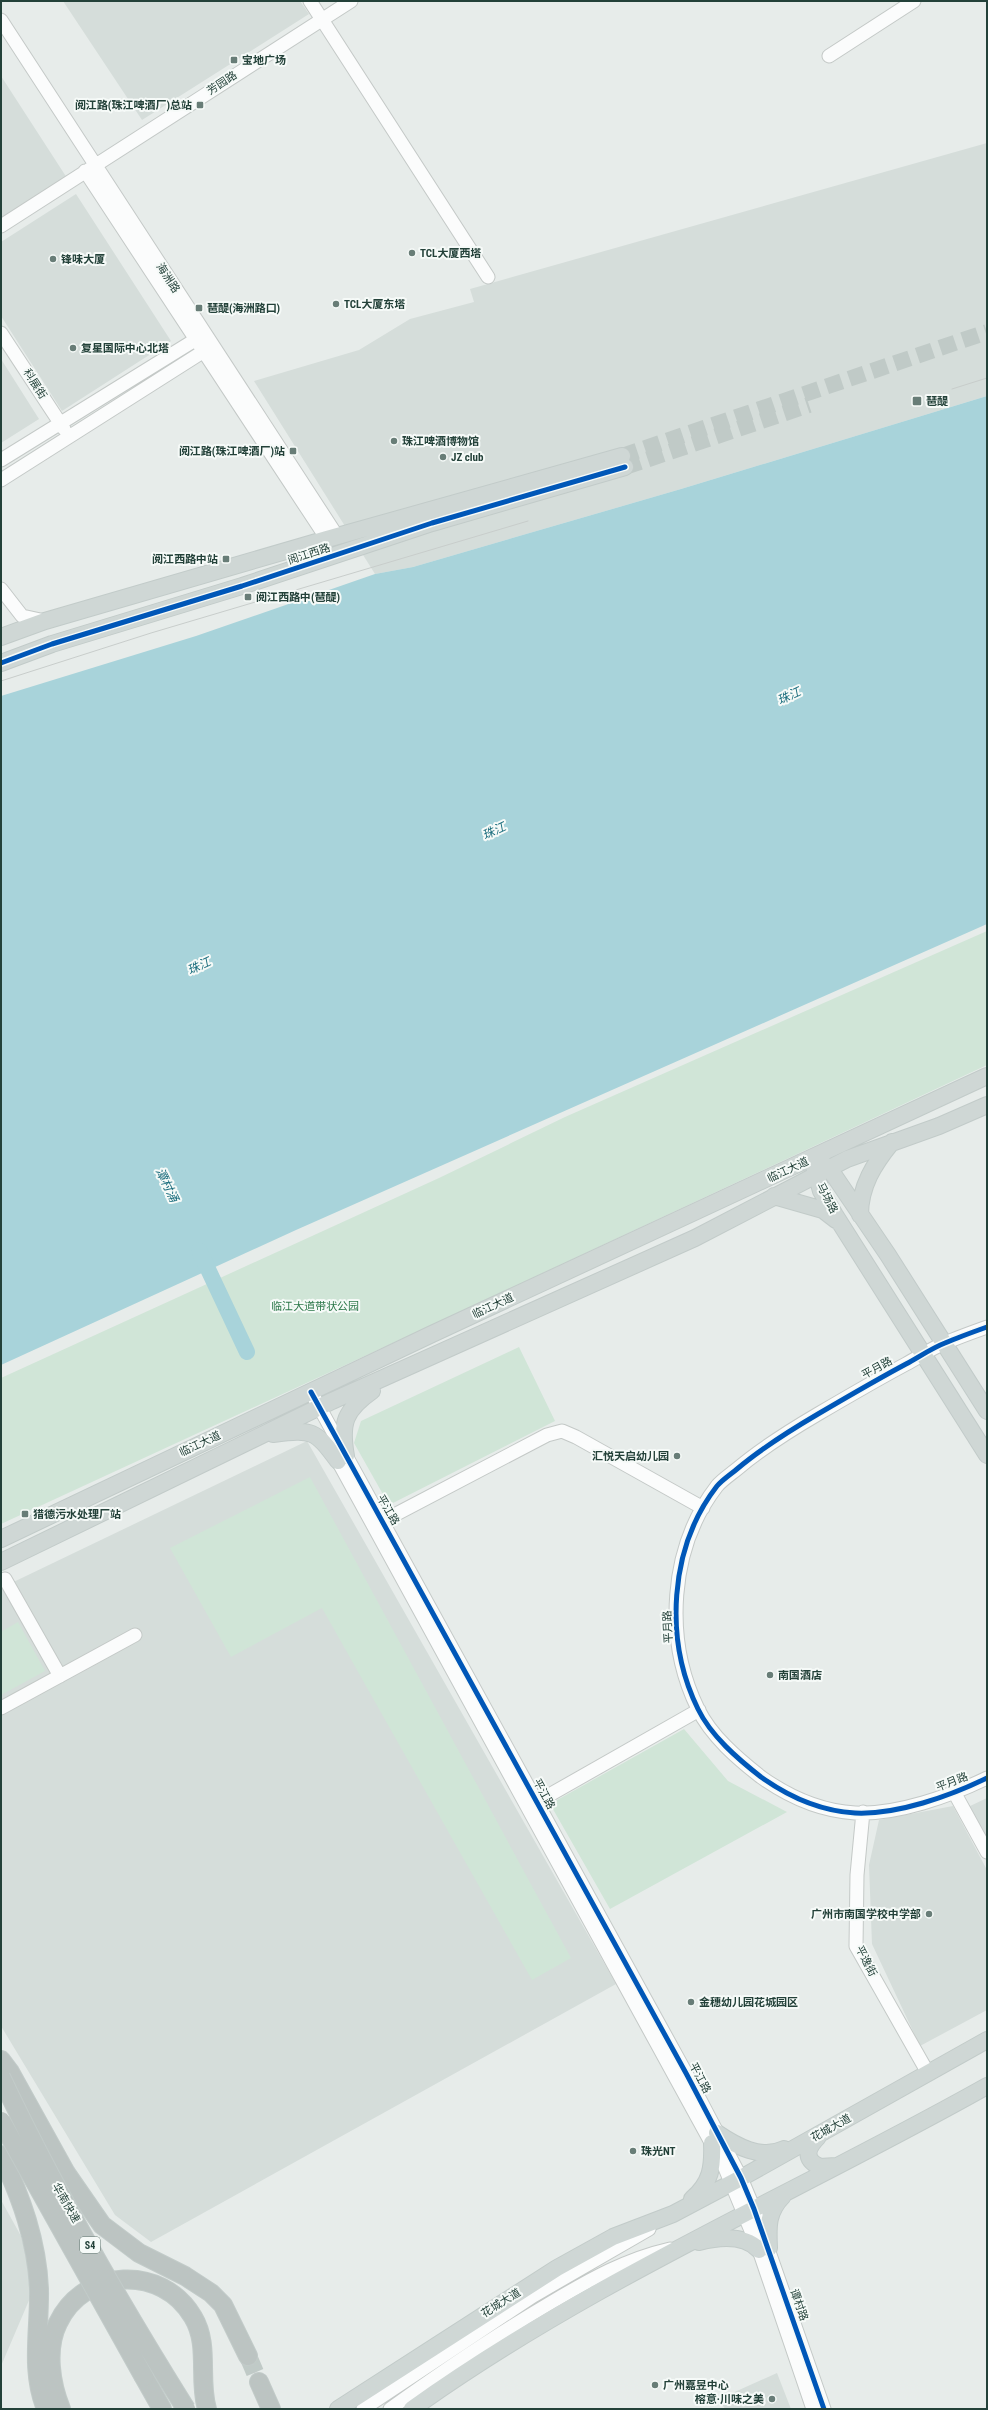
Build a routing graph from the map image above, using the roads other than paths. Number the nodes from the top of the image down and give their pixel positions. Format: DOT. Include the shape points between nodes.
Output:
graph roads {
  1 [pos="310,1"];
  2 [pos="351,1"];
  3 [pos="914,1"];
  4 [pos="321,19"];
  5 [pos="1,20"];
  6 [pos="829,56"];
  7 [pos="90,168"];
  8 [pos="1,226"];
  9 [pos="488,277"];
  10 [pos="1,332"];
  11 [pos="201,337"];
  12 [pos="209,348"];
  13 [pos="60,423"];
  14 [pos="68,436"];
  15 [pos="1,460"];
  16 [pos="1,480"];
  17 [pos="332,537"];
  18 [pos="1,590"];
  19 [pos="44,621"];
  20 [pos="1,637"];
  21 [pos="1,662"];
  22 [pos="987,1076"];
  23 [pos="929,1103"];
  24 [pos="987,1104"];
  25 [pos="939,1126"];
  26 [pos="893,1141"];
  27 [pos="813,1158"];
  28 [pos="822,1172"];
  29 [pos="774,1196"];
  30 [pos="860,1215"];
  31 [pos="681,1219"];
  32 [pos="840,1224"];
  33 [pos="695,1238"];
  34 [pos="987,1328"];
  35 [pos="432,1334"];
  36 [pos="944,1343"];
  37 [pos="440,1353"];
  38 [pos="924,1354"];
  39 [pos="397,1373"];
  40 [pos="307,1394"];
  41 [pos="315,1410"];
  42 [pos="987,1411"];
  43 [pos="264,1435"];
  44 [pos="987,1455"];
  45 [pos="342,1458"];
  46 [pos="702,1508"];
  47 [pos="383,1521"];
  48 [pos="1,1539"];
  49 [pos="1,1562"];
  50 [pos="6,1579"];
  51 [pos="135,1635"];
  52 [pos="60,1676"];
  53 [pos="1,1708"];
  54 [pos="698,1710"];
  55 [pos="987,1778"];
  56 [pos="954,1792"];
  57 [pos="532,1805"];
  58 [pos="863,1812"];
  59 [pos="987,1852"];
  60 [pos="987,2040"];
  61 [pos="1,2060"];
  62 [pos="928,2073"];
  63 [pos="1,2077"];
  64 [pos="987,2086"];
  65 [pos="1,2121"];
  66 [pos="822,2133"];
  67 [pos="715,2138"];
  68 [pos="1,2155"];
  69 [pos="838,2165"];
  70 [pos="736,2180"];
  71 [pos="788,2191"];
  72 [pos="749,2211"];
  73 [pos="674,2214"];
  74 [pos="680,2247"];
  75 [pos="764,2249"];
  76 [pos="248,2356"];
  77 [pos="144,2377"];
  78 [pos="259,2382"];
  79 [pos="46,2409"];
  80 [pos="61,2409"];
  81 [pos="158,2409"];
  82 [pos="162,2409"];
  83 [pos="186,2409"];
  84 [pos="207,2409"];
  85 [pos="271,2409"];
  86 [pos="338,2409"];
  87 [pos="363,2409"];
  88 [pos="390,2409"];
  89 [pos="412,2409"];
  90 [pos="813,2409"];
  91 [pos="824,2409"];
  1 -- 4 [label="street"];
  2 -- 4 [label="street, 芳园路"];
  3 -- 6 [label="street"];
  4 -- 7 [label="street, 芳园路"];
  4 -- 9 [label="street"];
  5 -- 7 [label="street, 海洲路"];
  7 -- 8 [label="street, 芳园路"];
  7 -- 11 [label="street, 海洲路"];
  10 -- 13 [label="street, 科展街"];
  11 -- 12 [label="street, 海洲路"];
  11 -- 13 [label="street"];
  12 -- 14 [label="street"];
  12 -- 17 [label="street, 海洲路"];
  13 -- 14 [label="street, 科展街"];
  13 -- 15 [label="street"];
  14 -- 16 [label="street"];
  17 -- 19 [label="main road, 阅江西路"];
  17 -- 21 [label="main road, 阅江西路" via="624,462"];
  18 -- 19 [label="street" via="22,616"];
  19 -- 20 [label="main road, 阅江西路"];
  22 -- 23 [label="main road, 临江大道"];
  23 -- 25 [label="main road" via="922,1111 922,1118 932,1126"];
  23 -- 27 [label="main road, 临江大道"];
  24 -- 25 [label="main road, 临江大道"];
  25 -- 26 [label="main road, 临江大道"];
  26 -- 28 [label="main road, 临江大道"];
  26 -- 30 [label="main road" via="878,1158 863,1186"];
  27 -- 28 [label="main road, 马场路"];
  27 -- 31 [label="main road, 临江大道"];
  28 -- 29 [label="main road, 临江大道"];
  28 -- 30 [label="main road, 马场路"];
  28 -- 32 [label="main road, 马场路" via="821,1191"];
  29 -- 32 [label="main road" via="823,1210"];
  29 -- 33 [label="main road, 临江大道"];
  30 -- 32 [label="main road" via="846,1212"];
  30 -- 36 [label="main road, 马场路"];
  31 -- 33 [label="main road" via="692,1219 698,1225"];
  31 -- 35 [label="main road, 临江大道"];
  32 -- 38 [label="main road, 马场路"];
  33 -- 37 [label="main road, 临江大道"];
  34 -- 36 [label="street, 平月路"];
  35 -- 37 [label="main road" via="427,1339 429,1350"];
  35 -- 40 [label="main road, 临江大道"];
  36 -- 38 [label="street, 平月路"];
  36 -- 42 [label="main road, 马场路"];
  37 -- 39 [label="main road, 临江大道"];
  38 -- 44 [label="main road, 马场路"];
  38 -- 46 [label="street, 平月路" via="766,1445 719,1484"];
  39 -- 41 [label="main road, 临江大道"];
  39 -- 45 [label="main road" via="353,1406 346,1417"];
  40 -- 41 [label="street, 平江路"];
  40 -- 48 [label="main road, 临江大道"];
  41 -- 43 [label="main road, 临江大道"];
  41 -- 45 [label="street, 平江路"];
  43 -- 45 [label="main road" via="311,1433 321,1438"];
  43 -- 49 [label="main road, 临江大道"];
  45 -- 47 [label="street, 平江路"];
  45 -- 57 [label="street, 平江路"];
  46 -- 47 [label="street" via="576,1436 562,1432 547,1435"];
  46 -- 54 [label="street, 平月路" via="682,1558 675,1618 681,1665"];
  47 -- 57 [label="street, 平江路"];
  50 -- 52 [label="street"];
  51 -- 52 [label="street"];
  52 -- 53 [label="street"];
  54 -- 57 [label="street"];
  54 -- 58 [label="street, 平月路" via="718,1737 748,1767 778,1789 810,1804"];
  55 -- 56 [label="street, 平月路"];
  56 -- 58 [label="street, 平月路" via="926,1802"];
  56 -- 59 [label="street"];
  57 -- 67 [label="street, 平江路"];
  58 -- 62 [label="street, 平逸街" via="857,1875 856,1946"];
  60 -- 62 [label="main road, 花城大道"];
  61 -- 76 [label="highway" via="88,2209 102,2225 139,2253 185,2276 211,2293 223,2305"];
  62 -- 66 [label="main road, 花城大道"];
  63 -- 83 [label="highway, 华南快速 / S4, bridge" via="32,2143 147,2346"];
  64 -- 69 [label="main road" via="916,2126"];
  65 -- 77 [label="highway, 华南快速 / S4, bridge"];
  66 -- 67 [label="main road" via="779,2152 743,2148"];
  66 -- 69 [label="main road" via="808,2148 807,2153 814,2164 820,2167"];
  66 -- 70 [label="main road, 花城大道"];
  67 -- 70 [label="street, 平江路"];
  67 -- 73 [label="main road" via="710,2179 702,2191"];
  68 -- 79 [label="highway" via="21,2198 31,2234 39,2288 36,2353 38,2384"];
  69 -- 71 [label="main road"];
  70 -- 72 [label="street, 平江路"];
  70 -- 73 [label="main road, 花城大道"];
  71 -- 72 [label="main road"];
  71 -- 75 [label="main road" via="771,2211"];
  72 -- 74 [label="main road"];
  72 -- 75 [label="street, 谭村路"];
  73 -- 86 [label="main road, 花城大道" via="613,2237 557,2268"];
  73 -- 87 [label="street, 花城大道" via="533,2296"];
  74 -- 75 [label="main road" via="731,2238"];
  74 -- 88 [label="street" via="642,2255 588,2281 480,2346"];
  74 -- 89 [label="main road" via="545,2321"];
  75 -- 90 [label="street, 谭村路"];
  75 -- 91 [label="street, 谭村路"];
  77 -- 81 [label="highway"];
  77 -- 82 [label="highway, 华南快速 / S4"];
  78 -- 85 [label="highway"];
  80 -- 84 [label="highway" via="56,2396 51,2358 57,2324 67,2307 89,2289 129,2278 145,2280 173,2293 199,2328"];
}
